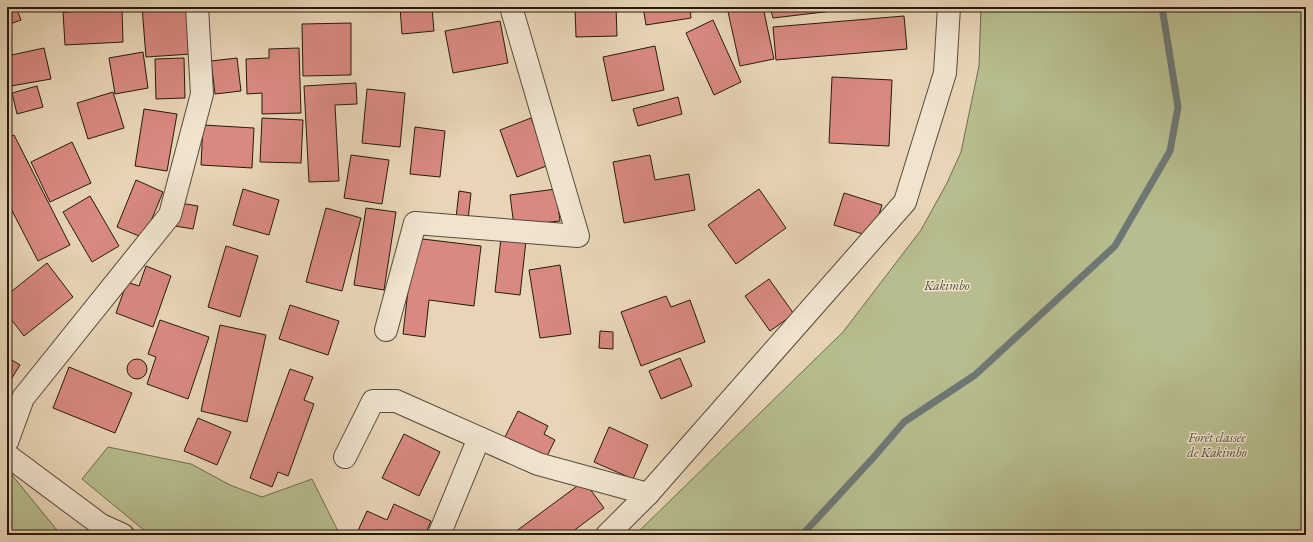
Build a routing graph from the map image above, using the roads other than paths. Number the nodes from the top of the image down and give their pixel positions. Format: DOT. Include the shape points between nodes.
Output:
graph roads {
  1 [pos="198,7"];
  2 [pos="511,7"];
  3 [pos="949,7"];
  4 [pos="386,330"];
  5 [pos="479,438"];
  6 [pos="7,442"];
  7 [pos="7,455"];
  8 [pos="345,457"];
  9 [pos="648,494"];
  10 [pos="100,530"];
  11 [pos="123,535"];
  12 [pos="439,535"];
  13 [pos="607,535"];
  1 -- 6 [label="street" via="202,94 170,215 23,398"];
  2 -- 4 [label="street" via="578,236 415,224"];
  3 -- 9 [label="street" via="945,74 905,202"];
  5 -- 8 [label="street" via="396,401 373,401"];
  5 -- 9 [label="street" via="538,464"];
  5 -- 12 [label="street"];
  7 -- 10 [label="street"];
  9 -- 13 [label="street"];
  10 -- 11 [label="street"];
}
